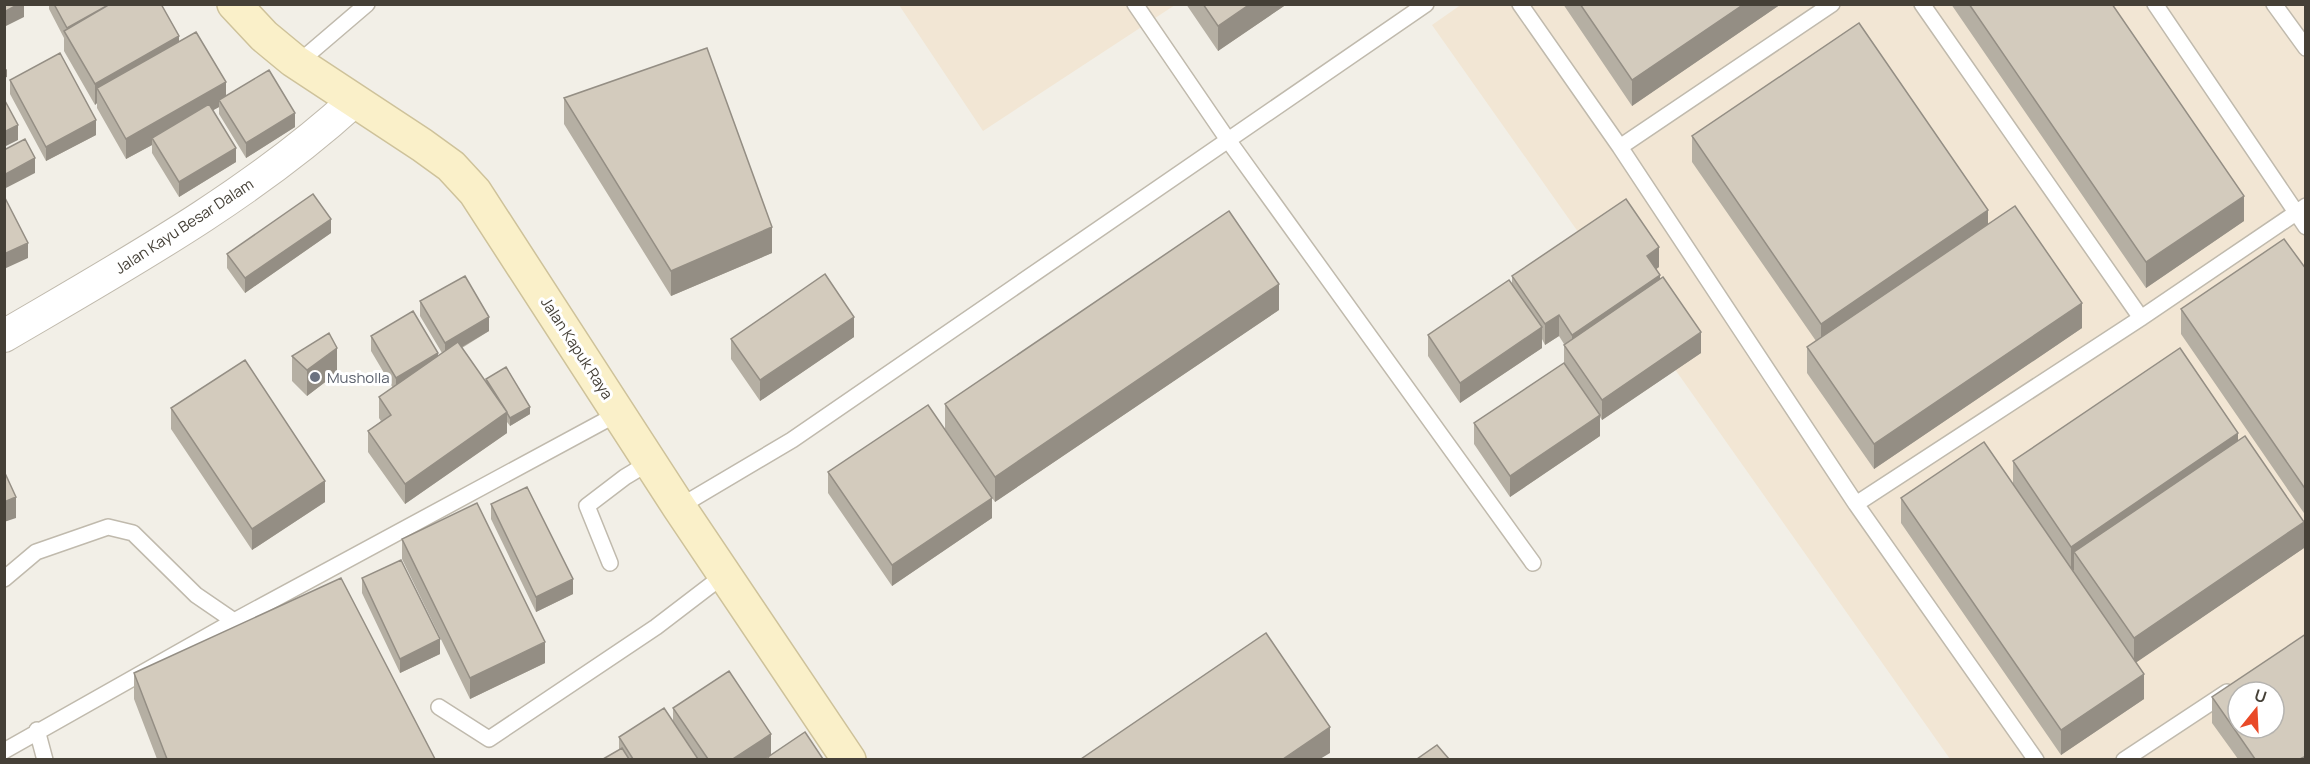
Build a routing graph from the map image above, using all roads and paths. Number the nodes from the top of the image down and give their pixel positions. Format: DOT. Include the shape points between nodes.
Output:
graph roads {
  1 [pos="234,4"];
  2 [pos="367,4"];
  3 [pos="1135,4"];
  4 [pos="1426,4"];
  5 [pos="1520,4"];
  6 [pos="1832,4"];
  7 [pos="1922,4"];
  8 [pos="2155,4"];
  9 [pos="2274,4"];
  10 [pos="2306,48"];
  11 [pos="298,63"];
  12 [pos="354,101"];
  13 [pos="1228,140"];
  14 [pos="1620,147"];
  15 [pos="2301,210"];
  16 [pos="2306,227"];
  17 [pos="2141,318"];
  18 [pos="4,336"];
  19 [pos="619,413"];
  20 [pos="650,462"];
  21 [pos="1856,504"];
  22 [pos="679,507"];
  23 [pos="610,563"];
  24 [pos="1533,563"];
  25 [pos="724,575"];
  26 [pos="4,579"];
  27 [pos="234,621"];
  28 [pos="2226,693"];
  29 [pos="439,707"];
  30 [pos="37,730"];
  31 [pos="4,751"];
  32 [pos="45,759"];
  33 [pos="849,759"];
  34 [pos="2036,759"];
  35 [pos="2124,759"];
  1 -- 11 [label="main road, Jalan Kapuk Raya" via="264,36"];
  2 -- 11 [label="lane"];
  3 -- 13 [label="lane"];
  4 -- 13 [label="lane"];
  5 -- 14 [label="lane"];
  6 -- 14 [label="lane"];
  7 -- 17 [label="lane"];
  8 -- 15 [label="lane"];
  9 -- 10 [label="lane"];
  11 -- 12 [label="main road, Jalan Kapuk Raya"];
  12 -- 18 [label="street, Jalan Kayu Besar Dalam" via="317,135 194,222"];
  12 -- 19 [label="main road, Jalan Kapuk Raya" via="451,166 475,192"];
  13 -- 22 [label="lane" via="792,440"];
  13 -- 24 [label="lane"];
  14 -- 21 [label="lane"];
  15 -- 16 [label="lane"];
  15 -- 17 [label="lane"];
  17 -- 21 [label="lane"];
  19 -- 20 [label="main road, Jalan Kapuk Raya"];
  19 -- 27 [label="lane"];
  20 -- 22 [label="main road, Jalan Kapuk Raya"];
  20 -- 23 [label="lane" via="587,507"];
  21 -- 34 [label="lane"];
  22 -- 25 [label="main road, Jalan Kapuk Raya"];
  25 -- 29 [label="lane" via="656,627 489,739"];
  25 -- 33 [label="main road, Jalan Kapuk Raya"];
  26 -- 27 [label="lane" via="36,552 108,527 133,533 196,595"];
  27 -- 30 [label="lane"];
  28 -- 35 [label="lane"];
  30 -- 31 [label="lane"];
  30 -- 32 [label="lane"];
}
